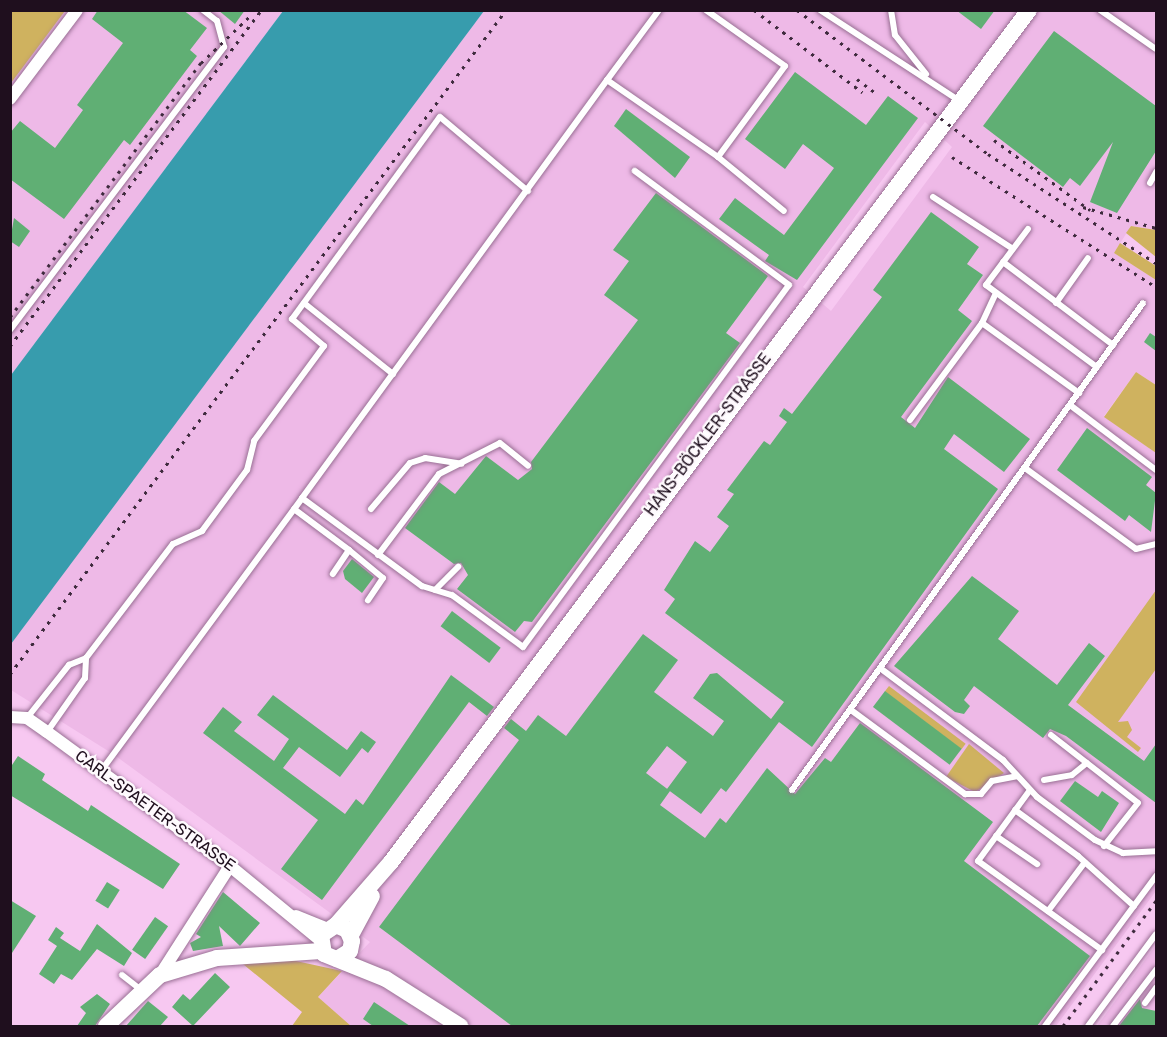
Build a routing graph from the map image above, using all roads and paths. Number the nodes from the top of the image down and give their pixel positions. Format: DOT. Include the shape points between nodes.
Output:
graph roads {
  1 [pos="77,10"];
  2 [pos="203,10"];
  3 [pos="659,10"];
  4 [pos="706,10"];
  5 [pos="820,10"];
  6 [pos="891,10"];
  7 [pos="1029,10"];
  8 [pos="1100,10"];
  9 [pos="1156,49"];
  10 [pos="928,77"];
  11 [pos="607,80"];
  12 [pos="10,99"];
  13 [pos="961,102"];
  14 [pos="718,157"];
  15 [pos="635,171"];
  16 [pos="1156,172"];
  17 [pos="1150,183"];
  18 [pos="528,191"];
  19 [pos="933,197"];
  20 [pos="784,211"];
  21 [pos="1028,229"];
  22 [pos="1013,249"];
  23 [pos="1088,258"];
  24 [pos="1003,262"];
  25 [pos="996,293"];
  26 [pos="303,303"];
  27 [pos="1056,303"];
  28 [pos="1143,303"];
  29 [pos="982,323"];
  30 [pos="10,330"];
  31 [pos="1113,345"];
  32 [pos="1097,367"];
  33 [pos="393,374"];
  34 [pos="1078,393"];
  35 [pos="1070,405"];
  36 [pos="910,420"];
  37 [pos="463,464"];
  38 [pos="528,466"];
  39 [pos="1025,468"];
  40 [pos="1156,470"];
  41 [pos="302,498"];
  42 [pos="294,509"];
  43 [pos="371,509"];
  44 [pos="1156,544"];
  45 [pos="349,550"];
  46 [pos="378,555"];
  47 [pos="458,567"];
  48 [pos="333,574"];
  49 [pos="435,590"];
  50 [pos="368,600"];
  51 [pos="86,658"];
  52 [pos="880,668"];
  53 [pos="851,710"];
  54 [pos="10,717"];
  55 [pos="27,718"];
  56 [pos="47,732"];
  57 [pos="1051,735"];
  58 [pos="1087,763"];
  59 [pos="101,771"];
  60 [pos="1017,776"];
  61 [pos="1044,780"];
  62 [pos="792,790"];
  63 [pos="1030,790"];
  64 [pos="1015,810"];
  65 [pos="996,836"];
  66 [pos="1104,846"];
  67 [pos="1156,851"];
  68 [pos="391,862"];
  69 [pos="1085,862"];
  70 [pos="1037,864"];
  71 [pos="230,866"];
  72 [pos="1156,876"];
  73 [pos="1134,906"];
  74 [pos="1048,911"];
  75 [pos="1156,934"];
  76 [pos="326,936"];
  77 [pos="351,941"];
  78 [pos="1102,950"];
  79 [pos="337,958"];
  80 [pos="1156,970"];
  81 [pos="122,975"];
  82 [pos="160,975"];
  83 [pos="386,979"];
  84 [pos="1156,988"];
  85 [pos="140,989"];
  86 [pos="1145,1003"];
  87 [pos="106,1026"];
  88 [pos="460,1026"];
  89 [pos="1045,1026"];
  90 [pos="1088,1026"];
  91 [pos="1113,1026"];
  1 -- 12 [label="street"];
  2 -- 30 [label="lane" via="217,21 224,47"];
  3 -- 11 [label="lane"];
  4 -- 14 [label="lane" via="785,66"];
  5 -- 10 [label="lane"];
  6 -- 10 [label="lane" via="895,35"];
  7 -- 13 [label="main road, HANS-BÖCKLER-STRASSE"];
  8 -- 9 [label="lane"];
  10 -- 13 [label="lane"];
  11 -- 14 [label="lane"];
  11 -- 18 [label="lane"];
  13 -- 68 [label="main road, HANS-BÖCKLER-STRASSE"];
  14 -- 20 [label="lane"];
  15 -- 49 [label="lane" via="789,285 523,647 452,595"];
  16 -- 17 [label="lane"];
  18 -- 26 [label="lane" via="440,117"];
  18 -- 33 [label="lane"];
  19 -- 22 [label="lane"];
  21 -- 22 [label="lane"];
  22 -- 24 [label="lane"];
  23 -- 27 [label="lane"];
  24 -- 25 [label="lane" via="986,285"];
  24 -- 27 [label="lane"];
  25 -- 29 [label="lane"];
  25 -- 32 [label="lane"];
  26 -- 33 [label="lane"];
  26 -- 51 [label="lane" via="292,319 324,346 254,441 247,470 202,531 173,544"];
  27 -- 31 [label="lane"];
  28 -- 31 [label="lane"];
  29 -- 34 [label="lane"];
  29 -- 36 [label="lane"];
  31 -- 32 [label="lane"];
  32 -- 34 [label="lane"];
  33 -- 41 [label="lane"];
  34 -- 35 [label="lane"];
  35 -- 39 [label="lane"];
  35 -- 40 [label="lane"];
  37 -- 38 [label="lane" via="500,443"];
  37 -- 43 [label="lane" via="425,458 410,463"];
  37 -- 46 [label="lane" via="439,474"];
  39 -- 44 [label="lane" via="1136,549"];
  39 -- 52 [label="lane"];
  41 -- 42 [label="lane"];
  41 -- 46 [label="lane"];
  42 -- 45 [label="lane"];
  42 -- 59 [label="lane"];
  45 -- 48 [label="lane"];
  45 -- 50 [label="lane" via="383,578"];
  46 -- 49 [label="lane"];
  47 -- 49 [label="lane"];
  51 -- 55 [label="lane" via="69,665"];
  51 -- 56 [label="lane" via="85,678"];
  52 -- 53 [label="lane"];
  52 -- 60 [label="lane"];
  53 -- 60 [label="lane" via="965,794 981,794 992,781"];
  53 -- 62 [label="lane"];
  54 -- 55 [label="street"];
  55 -- 56 [label="street, CARL-SPAETER-STRASSE"];
  56 -- 59 [label="street, CARL-SPAETER-STRASSE"];
  57 -- 58 [label="lane"];
  58 -- 61 [label="lane" via="1072,775"];
  58 -- 66 [label="lane" via="1138,803"];
  59 -- 71 [label="street, CARL-SPAETER-STRASSE"];
  60 -- 63 [label="lane"];
  63 -- 64 [label="lane"];
  63 -- 66 [label="lane"];
  64 -- 65 [label="lane"];
  64 -- 69 [label="lane"];
  65 -- 70 [label="lane"];
  65 -- 74 [label="lane" via="978,861"];
  66 -- 67 [label="lane" via="1123,853"];
  68 -- 76 [label="main road, HANS-BÖCKLER-STRASSE"];
  68 -- 77 [label="main road, HANS-BÖCKLER-STRASSE"];
  69 -- 73 [label="lane"];
  69 -- 74 [label="lane"];
  71 -- 76 [label="street, CARL-SPAETER-STRASSE"];
  71 -- 82 [label="street"];
  72 -- 73 [label="lane"];
  73 -- 78 [label="lane"];
  74 -- 78 [label="lane"];
  75 -- 90 [label="lane"];
  76 -- 77 [label="main road, CARL-SPAETER-STRASSE"];
  76 -- 79 [label="main road, CARL-SPAETER-STRASSE"];
  76 -- 82 [label="main road" via="217,958"];
  77 -- 79 [label="main road"];
  77 -- 83 [label="main road, CARL-SPAETER-STRASSE"];
  78 -- 89 [label="lane"];
  79 -- 83 [label="main road, CARL-SPAETER-STRASSE"];
  80 -- 91 [label="lane"];
  81 -- 85 [label="lane"];
  82 -- 85 [label="main road"];
  83 -- 88 [label="main road, CARL-SPAETER-STRASSE"];
  84 -- 86 [label="lane"];
  85 -- 87 [label="main road"];
}
